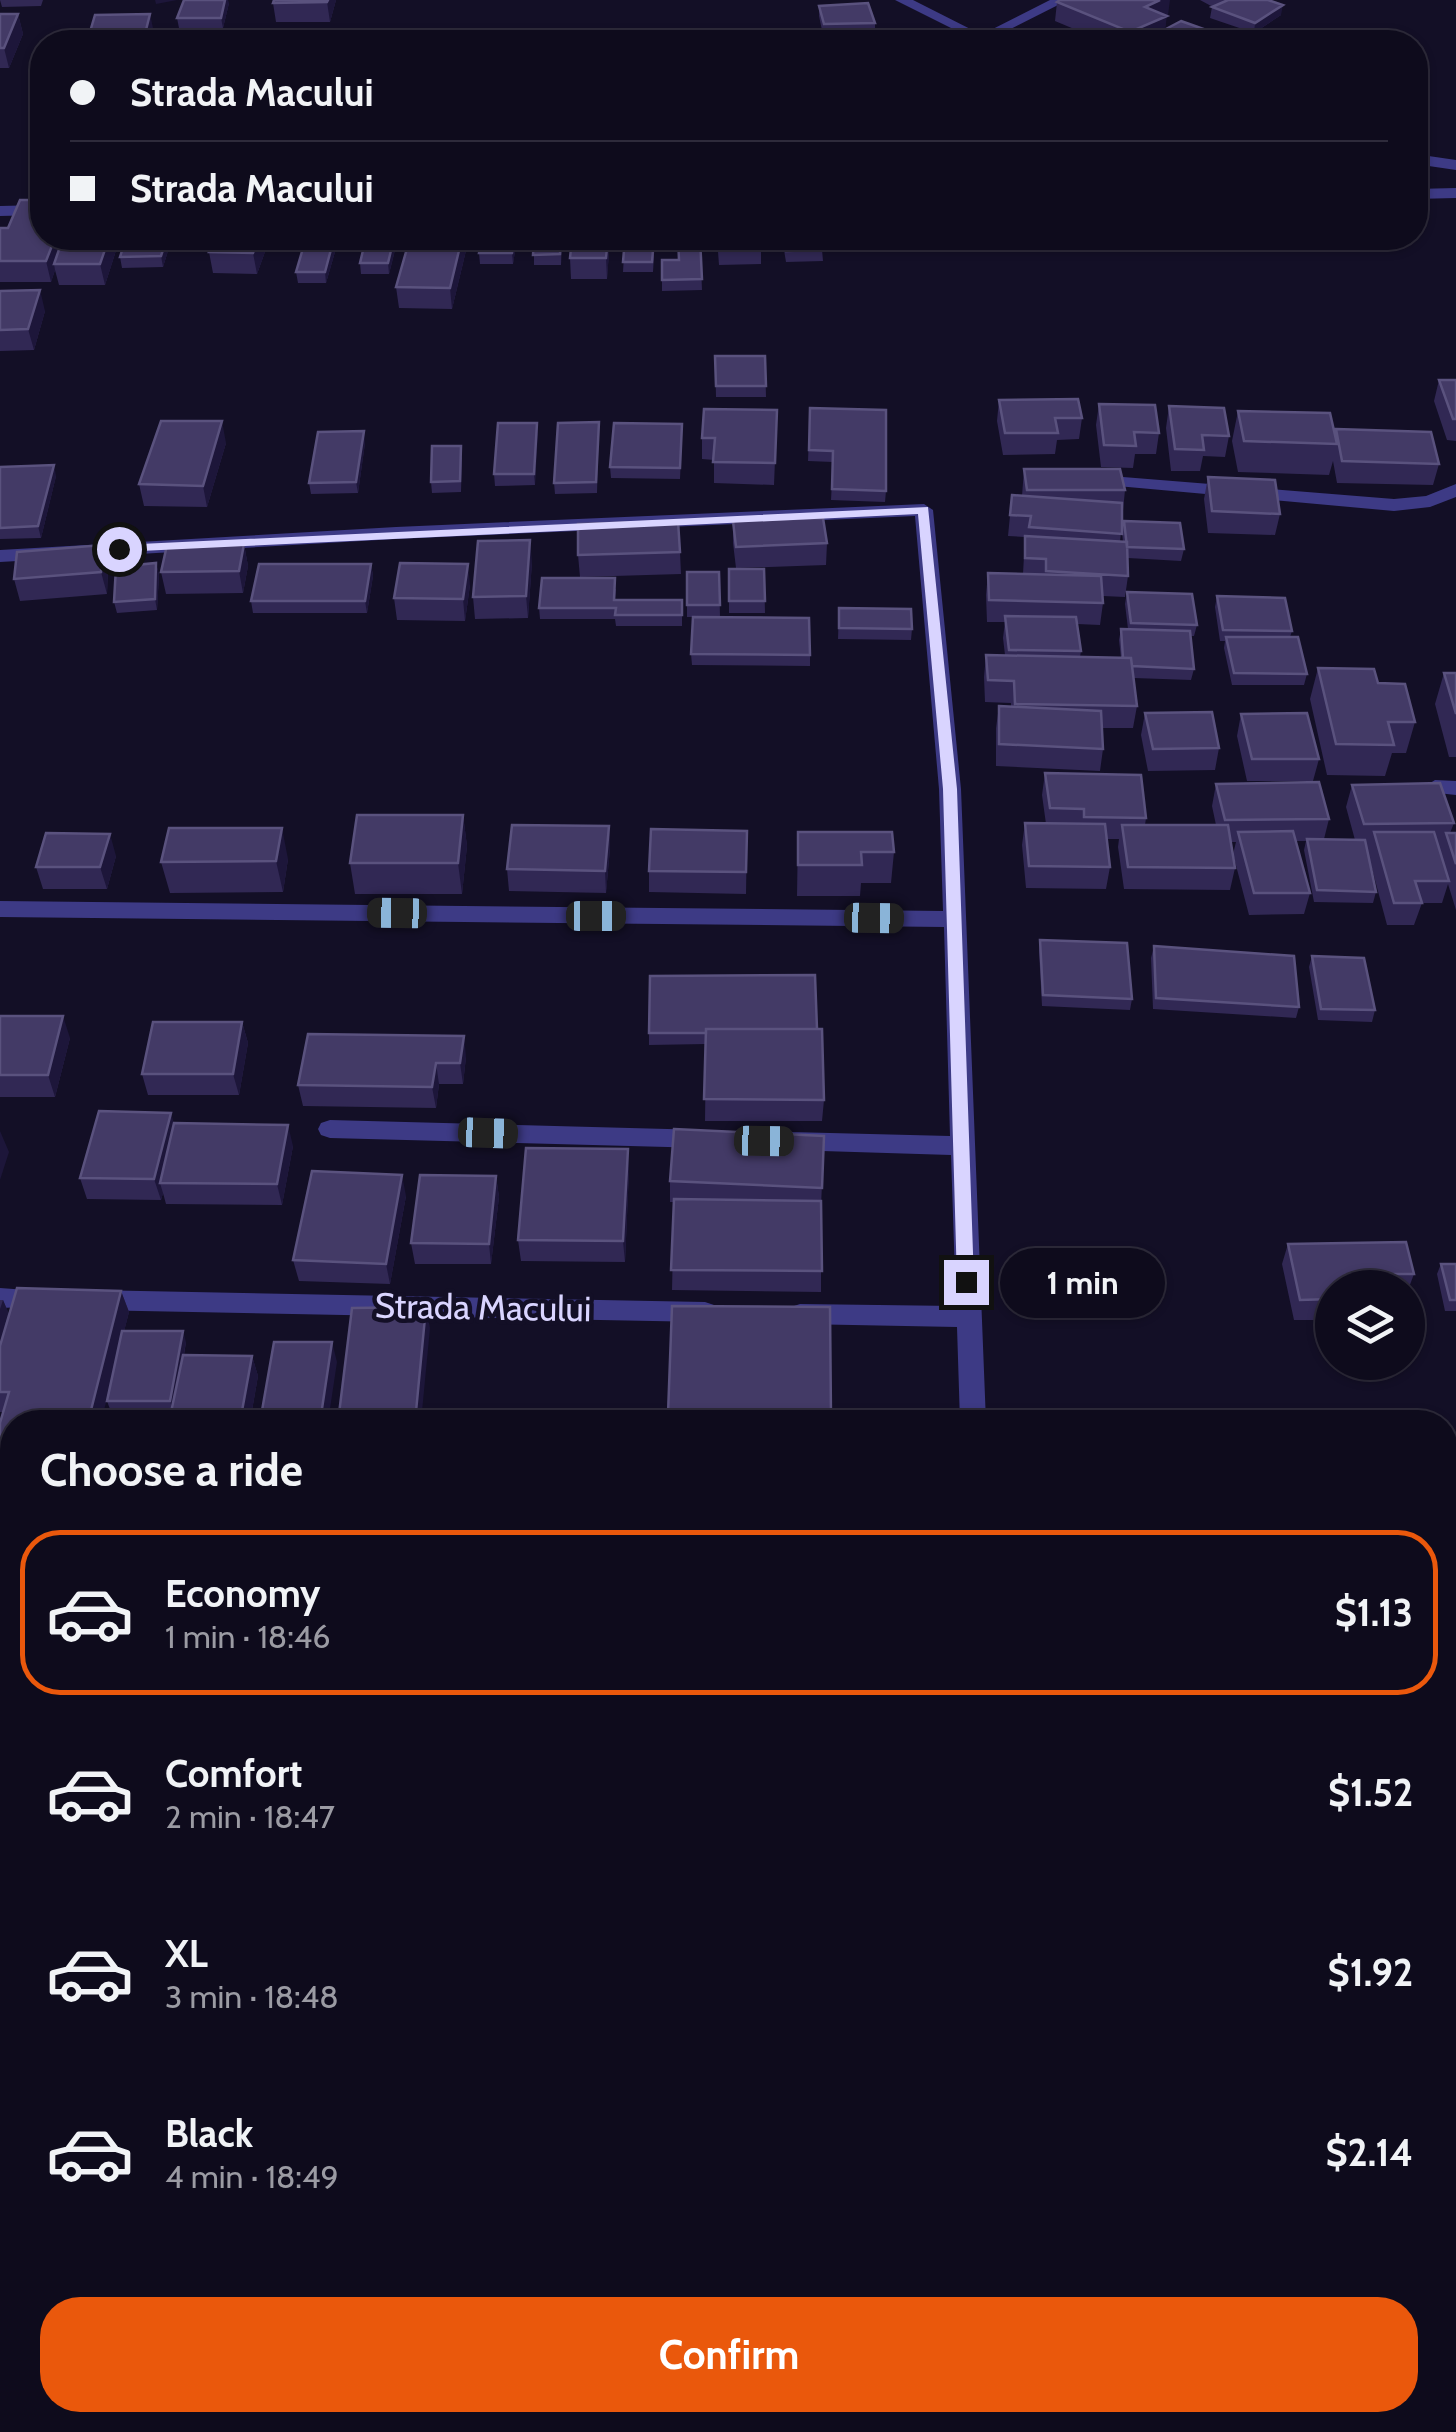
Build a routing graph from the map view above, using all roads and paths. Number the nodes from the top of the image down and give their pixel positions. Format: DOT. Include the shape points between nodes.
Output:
graph roads {
  1 [pos="902,0"];
  2 [pos="1060,0"];
  3 [pos="964,30"];
  4 [pos="1004,30"];
  5 [pos="1428,162"];
  6 [pos="1456,165"];
  7 [pos="1456,193"];
  8 [pos="1428,194"];
  9 [pos="30,210"];
  10 [pos="0,211"];
  11 [pos="1122,482"];
  12 [pos="1456,490"];
  13 [pos="0,556"];
  14 [pos="0,909"];
  15 [pos="954,920"];
  16 [pos="330,1129"];
  17 [pos="724,1140"];
  18 [pos="764,1141"];
  19 [pos="961,1146"];
  20 [pos="0,1298"];
  21 [pos="730,1312"];
  22 [pos="769,1313"];
  23 [pos="966,1317"];
  24 [pos="972,1410"];
  1 -- 3 [label="street"];
  2 -- 4 [label="street"];
  5 -- 6 [label="street"];
  7 -- 8 [label="street"];
  9 -- 10 [label="street"];
  11 -- 12 [label="street" via="1394,505"];
  13 -- 15 [label="street" via="924,510 950,789"];
  14 -- 15 [label="street"];
  15 -- 19 [label="street"];
  16 -- 17 [label="street"];
  18 -- 19 [label="street"];
  19 -- 23 [label="street"];
  20 -- 21 [label="street, Strada Macului"];
  22 -- 23 [label="street"];
  23 -- 24 [label="street"];
}
